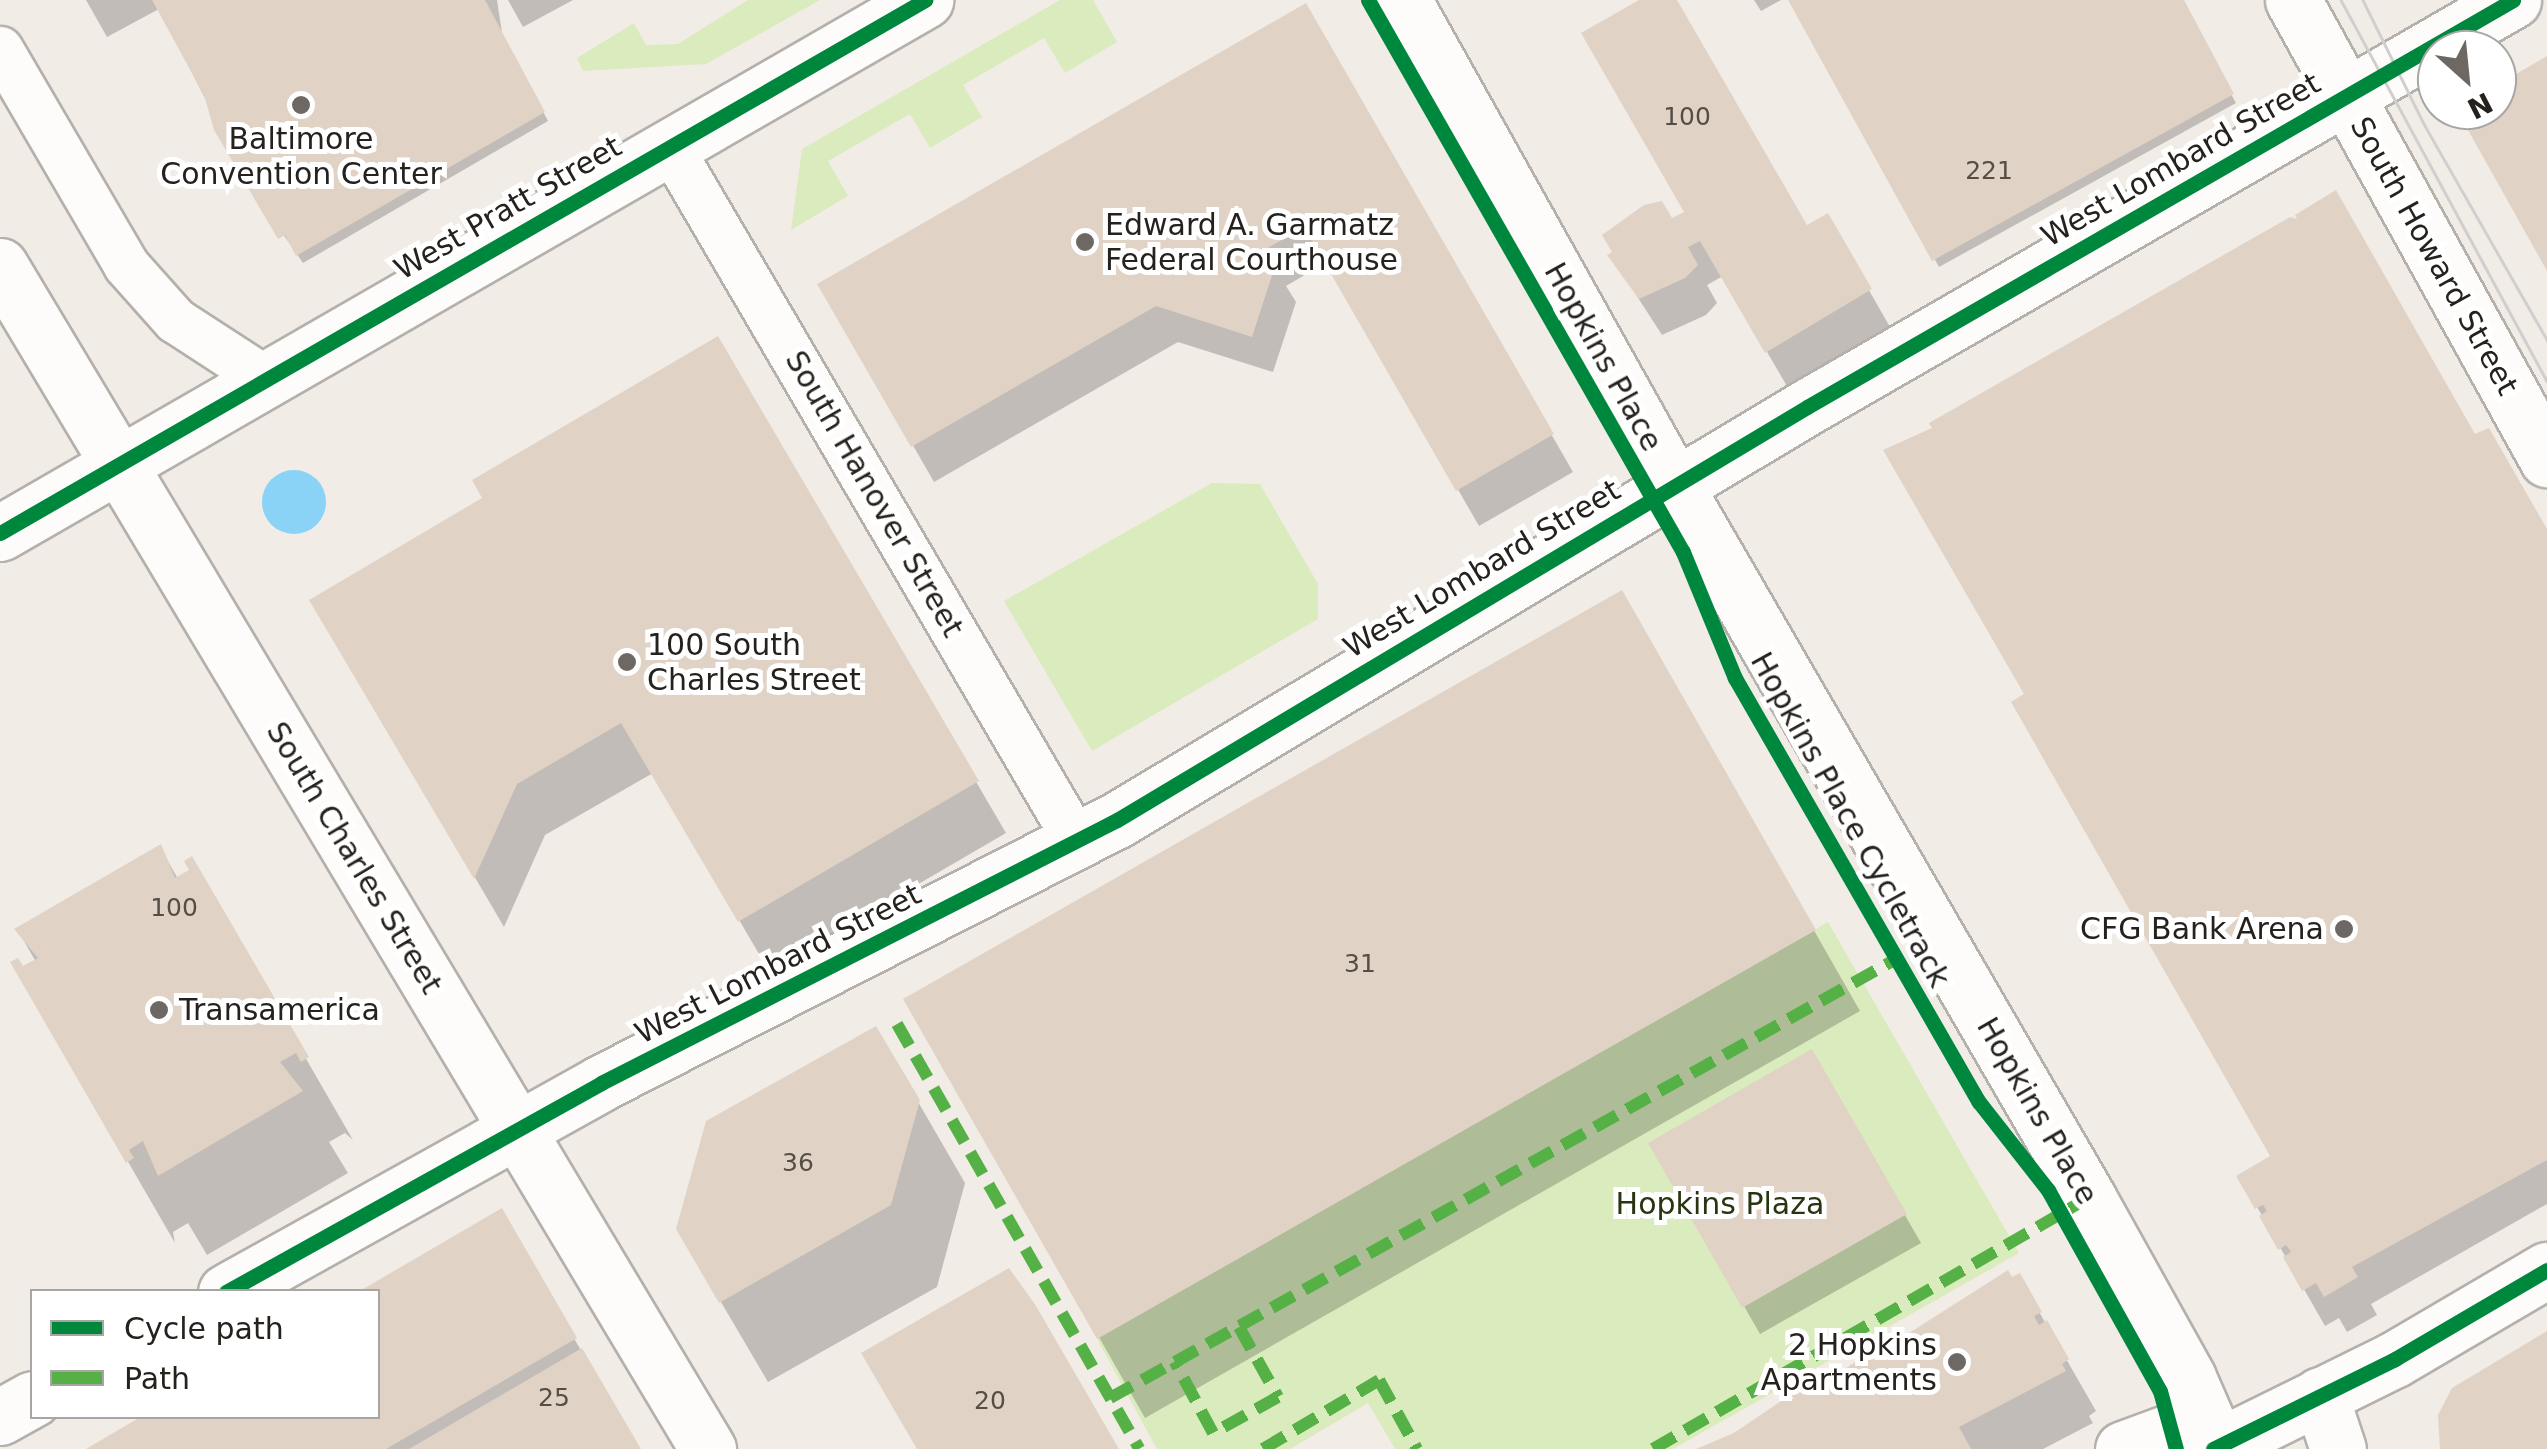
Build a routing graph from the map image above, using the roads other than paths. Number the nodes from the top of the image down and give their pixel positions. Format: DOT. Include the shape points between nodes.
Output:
graph roads {
  1 [pos="925,0"];
  2 [pos="1404,0"];
  3 [pos="2293,0"];
  4 [pos="2513,0"];
  5 [pos="0,49"];
  6 [pos="2346,97"];
  7 [pos="670,147"];
  8 [pos="0,266"];
  9 [pos="266,379"];
  10 [pos="2547,460"];
  11 [pos="118,464"];
  12 [pos="1675,486"];
  13 [pos="0,533"];
  14 [pos="1076,842"];
  15 [pos="518,1131"];
  16 [pos="2547,1270"];
  17 [pos="231,1289"];
  18 [pos="2320,1395"];
  19 [pos="30,1399"];
  20 [pos="0,1416"];
  21 [pos="2216,1447"];
  22 [pos="708,1449"];
  23 [pos="2123,1449"];
  24 [pos="2338,1449"];
  1 -- 7 [label="main road, West Pratt Street"];
  2 -- 12 [label="main road, Hopkins Place"];
  3 -- 6 [label="main road, South Howard Street"];
  4 -- 6 [label="main road, West Lombard Street"];
  5 -- 9 [label="street" via="126,265 175,320"];
  6 -- 10 [label="main road, South Howard Street"];
  6 -- 12 [label="main road, West Lombard Street"];
  7 -- 9 [label="main road, West Pratt Street"];
  7 -- 14 [label="street, South Hanover Street"];
  8 -- 11 [label="main road, South Charles Street"];
  9 -- 11 [label="main road, West Pratt Street"];
  11 -- 13 [label="main road, West Pratt Street"];
  11 -- 15 [label="main road, South Charles Street"];
  12 -- 14 [label="main road, West Lombard Street"];
  12 -- 21 [label="main road, Hopkins Place" via="2088,1198"];
  14 -- 15 [label="main road, West Lombard Street"];
  15 -- 17 [label="main road, West Lombard Street"];
  15 -- 22 [label="main road, South Charles Street"];
  16 -- 18 [label="main road"];
  18 -- 21 [label="main road"];
  18 -- 24 [label="main road"];
  19 -- 20 [label="main road"];
  21 -- 23 [label="main road" via="2172,1431"];
}
